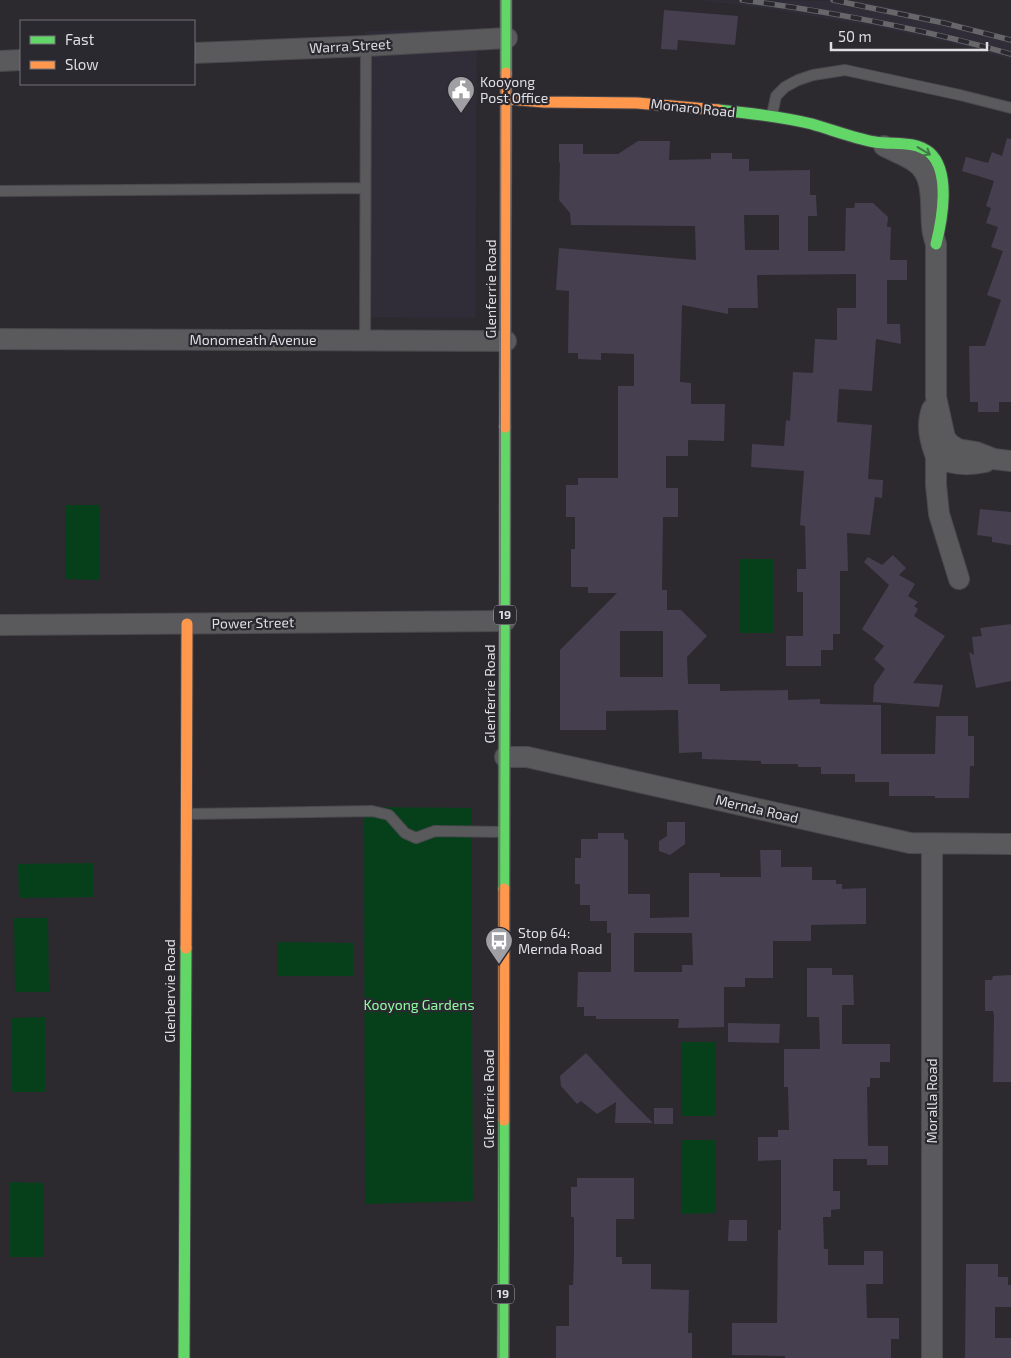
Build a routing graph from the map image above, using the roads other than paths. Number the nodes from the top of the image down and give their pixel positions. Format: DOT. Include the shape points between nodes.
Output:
graph roads {
  1 [pos="506,0"];
  2 [pos="507,38"];
  3 [pos="366,46"];
  4 [pos="195,53"];
  5 [pos="20,60"];
  6 [pos="0,61"];
  7 [pos="506,99"];
  8 [pos="1011,108"];
  9 [pos="772,116"];
  10 [pos="877,142"];
  11 [pos="365,188"];
  12 [pos="0,191"];
  13 [pos="0,339"];
  14 [pos="365,340"];
  15 [pos="506,341"];
  16 [pos="941,450"];
  17 [pos="1002,460"];
  18 [pos="959,579"];
  19 [pos="505,620"];
  20 [pos="0,624"];
  21 [pos="187,624"];
  22 [pos="505,757"];
  23 [pos="186,814"];
  24 [pos="505,832"];
  25 [pos="1011,844"];
  26 [pos="932,845"];
  27 [pos="184,1358"];
  28 [pos="503,1358"];
  29 [pos="932,1358"];
  1 -- 2 [label="main road, Glenferrie Road / 19"];
  2 -- 3 [label="street, Warra Street"];
  2 -- 7 [label="main road, Glenferrie Road / 19"];
  3 -- 4 [label="street, Warra Street"];
  3 -- 11 [label="lane"];
  5 -- 6 [label="street"];
  7 -- 9 [label="main road, Monaro Road" via="653,104"];
  7 -- 15 [label="main road, Glenferrie Road / 19"];
  8 -- 9 [label="lane" via="845,70 813,75 786,87 776,96"];
  9 -- 10 [label="main road, Monaro Road"];
  10 -- 16 [label="street, Monaro Road" via="915,162 928,179 936,244 936,397 929,423 931,442"];
  11 -- 12 [label="lane"];
  11 -- 14 [label="lane"];
  13 -- 14 [label="street, Monomeath Avenue"];
  14 -- 15 [label="street, Monomeath Avenue"];
  15 -- 19 [label="main road, Glenferrie Road / 19"];
  16 -- 17 [label="street" via="950,464"];
  16 -- 18 [label="street, Monaro Road" via="936,485 939,514"];
  19 -- 21 [label="street, Power Street"];
  19 -- 22 [label="main road, Glenferrie Road / 19"];
  20 -- 21 [label="street, Power Street"];
  21 -- 23 [label="main road, Glenbervie Road"];
  22 -- 24 [label="main road, Glenferrie Road / 19"];
  22 -- 26 [label="street, Mernda Road" via="526,757 910,843"];
  23 -- 24 [label="lane" via="372,812 389,815 405,833 416,838 435,831"];
  23 -- 27 [label="main road, Glenbervie Road"];
  24 -- 28 [label="main road, Glenferrie Road / 19"];
  25 -- 26 [label="street, Mernda Road"];
  26 -- 29 [label="street, Moralla Road"];
}
